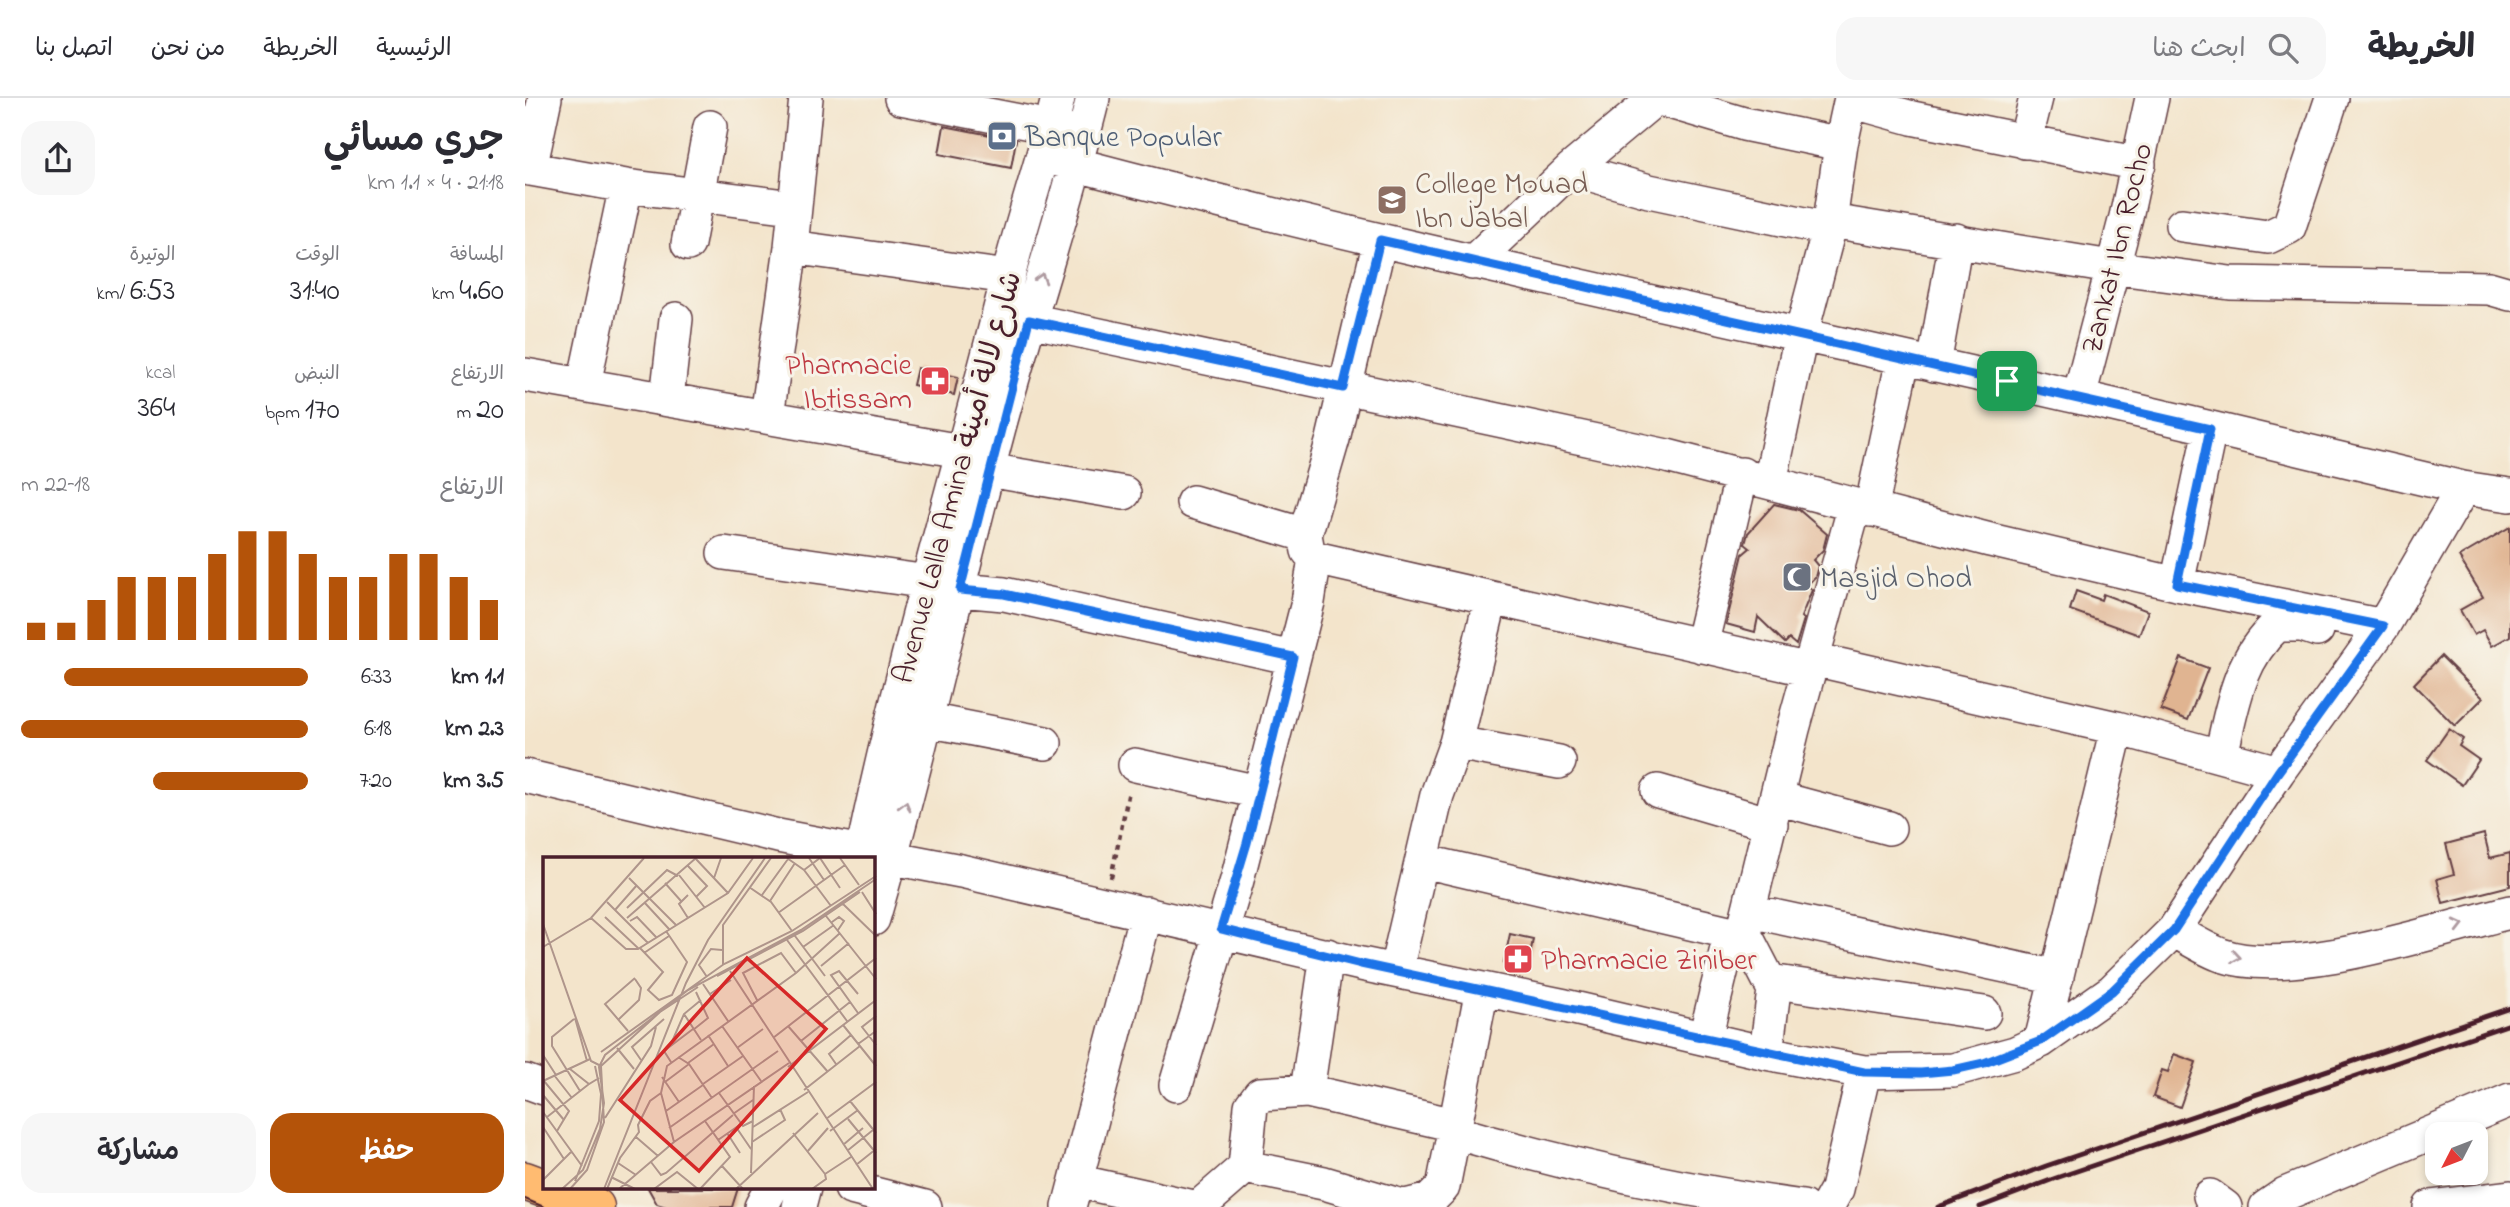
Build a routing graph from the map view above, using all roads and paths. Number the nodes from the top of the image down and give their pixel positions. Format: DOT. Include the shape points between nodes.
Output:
graph roads {
  1 [pos="545,98"];
  2 [pos="806,98"];
  3 [pos="901,98"];
  4 [pos="1093,98"];
  5 [pos="1656,98"];
  6 [pos="2036,98"];
  7 [pos="2152,98"];
  8 [pos="2332,98"];
  9 [pos="1851,100"];
  10 [pos="1915,108"];
  11 [pos="710,127"];
  12 [pos="1051,127"];
  13 [pos="2025,142"];
  14 [pos="1841,144"];
  15 [pos="1080,149"];
  16 [pos="2139,164"];
  17 [pos="528,168"];
  18 [pos="1571,169"];
  19 [pos="625,186"];
  20 [pos="697,194"];
  21 [pos="793,207"];
  22 [pos="1830,225"];
  23 [pos="2182,225"];
  24 [pos="1380,240"];
  25 [pos="1956,240"];
  26 [pos="688,244"];
  27 [pos="791,247"];
  28 [pos="1472,263"];
  29 [pos="2111,267"];
  30 [pos="1008,277"];
  31 [pos="2510,294"];
  32 [pos="676,319"];
  33 [pos="1029,320"];
  34 [pos="1801,335"];
  35 [pos="1919,362"];
  36 [pos="525,375"];
  37 [pos="584,384"];
  38 [pos="1343,388"];
  39 [pos="2079,397"];
  40 [pos="667,398"];
  41 [pos="767,416"];
  42 [pos="2210,429"];
  43 [pos="961,450"];
  44 [pos="988,470"];
  45 [pos="1756,478"];
  46 [pos="2463,488"];
  47 [pos="1124,493"];
  48 [pos="2510,495"];
  49 [pos="1193,502"];
  50 [pos="1863,508"];
  51 [pos="1310,547"];
  52 [pos="724,553"];
  53 [pos="928,582"];
  54 [pos="2177,584"];
  55 [pos="960,590"];
  56 [pos="1491,598"];
  57 [pos="2383,626"];
  58 [pos="1701,646"];
  59 [pos="2364,653"];
  60 [pos="1293,657"];
  61 [pos="1811,665"];
  62 [pos="927,720"];
  63 [pos="2117,728"];
  64 [pos="1045,743"];
  65 [pos="1456,743"];
  66 [pos="2221,756"];
  67 [pos="1559,762"];
  68 [pos="1135,765"];
  69 [pos="2278,772"];
  70 [pos="525,776"];
  71 [pos="1658,791"];
  72 [pos="1259,792"];
  73 [pos="1774,811"];
  74 [pos="1889,828"];
  75 [pos="775,847"];
  76 [pos="871,856"];
  77 [pos="1423,861"];
  78 [pos="1105,903"];
  79 [pos="2510,912"];
  80 [pos="1146,913"];
  81 [pos="1742,926"];
  82 [pos="1221,929"];
  83 [pos="2174,930"];
  84 [pos="1327,955"];
  85 [pos="1395,970"];
  86 [pos="2057,977"];
  87 [pos="1770,981"];
  88 [pos="1482,989"];
  89 [pos="1984,1013"];
  90 [pos="1705,1038"];
  91 [pos="2041,1041"];
  92 [pos="1766,1053"];
  93 [pos="1864,1072"];
  94 [pos="525,1081"];
  95 [pos="1176,1085"];
  96 [pos="543,1088"];
  97 [pos="1307,1091"];
  98 [pos="2510,1100"];
  99 [pos="1454,1128"];
  100 [pos="1245,1167"];
  101 [pos="525,1181"];
  102 [pos="543,1188"];
  103 [pos="549,1190"];
  104 [pos="770,1190"];
  105 [pos="803,1190"];
  106 [pos="859,1190"];
  107 [pos="1072,1194"];
  108 [pos="2505,1201"];
  109 [pos="1716,1202"];
  110 [pos="595,1207"];
  111 [pos="761,1207"];
  112 [pos="799,1207"];
  113 [pos="925,1207"];
  114 [pos="1196,1207"];
  115 [pos="1402,1207"];
  116 [pos="1804,1207"];
  117 [pos="1827,1207"];
  118 [pos="2266,1207"];
  119 [pos="2430,1207"];
  1 -- 17 [label="street"];
  2 -- 21 [label="street"];
  3 -- 12 [label="street"];
  4 -- 15 [label="street, Avenue Lalla Amina شارع لالة أمينة"];
  5 -- 14 [label="street" via="1744,124"];
  5 -- 18 [label="street"];
  6 -- 13 [label="street"];
  7 -- 16 [label="street, Zankat Ibn Rocho"];
  8 -- 23 [label="street" via="2289,227 2268,237"];
  9 -- 10 [label="street"];
  9 -- 14 [label="street"];
  10 -- 13 [label="street"];
  11 -- 20 [label="street"];
  12 -- 15 [label="street"];
  12 -- 30 [label="street, Avenue Lalla Amina شارع لالة أمينة"];
  13 -- 16 [label="street"];
  14 -- 22 [label="street"];
  15 -- 24 [label="street"];
  33 -- 15 [label="street, Avenue Lalla Amina شارع لالة أمينة, one-way"];
  16 -- 29 [label="street, Zankat Ibn Rocho"];
  17 -- 19 [label="street"];
  18 -- 22 [label="street" via="1649,191"];
  18 -- 28 [label="street"];
  19 -- 20 [label="street"];
  19 -- 37 [label="street"];
  20 -- 21 [label="street"];
  20 -- 26 [label="street"];
  21 -- 27 [label="street"];
  22 -- 25 [label="street"];
  22 -- 34 [label="street"];
  24 -- 28 [label="street"];
  24 -- 38 [label="street"];
  25 -- 29 [label="street"];
  25 -- 35 [label="street"];
  27 -- 30 [label="street"];
  27 -- 41 [label="street"];
  28 -- 34 [label="street"];
  29 -- 31 [label="street" via="2230,282 2476,288"];
  29 -- 39 [label="street, Zankat Ibn Rocho"];
  30 -- 43 [label="street, Avenue Lalla Amina شارع لالة أمينة"];
  32 -- 40 [label="street"];
  33 -- 38 [label="street"];
  33 -- 44 [label="street, Avenue Lalla Amina شارع لالة أمينة"];
  34 -- 35 [label="street"];
  34 -- 45 [label="street"];
  35 -- 39 [label="street"];
  35 -- 50 [label="street"];
  36 -- 37 [label="street"];
  37 -- 40 [label="street"];
  38 -- 45 [label="street"];
  38 -- 51 [label="street"];
  39 -- 42 [label="street"];
  40 -- 41 [label="street"];
  41 -- 43 [label="street"];
  42 -- 46 [label="street"];
  42 -- 54 [label="street"];
  43 -- 53 [label="street, Avenue Lalla Amina شارع لالة أمينة"];
  44 -- 47 [label="street"];
  44 -- 55 [label="street, Avenue Lalla Amina شارع لالة أمينة"];
  45 -- 50 [label="street"];
  45 -- 58 [label="street"];
  46 -- 48 [label="street"];
  46 -- 57 [label="street"];
  49 -- 51 [label="street"];
  50 -- 54 [label="street"];
  50 -- 61 [label="street"];
  51 -- 56 [label="street"];
  51 -- 60 [label="street" via="1308,602"];
  52 -- 53 [label="street"];
  53 -- 76 [label="street, Avenue Lalla Amina شارع لالة أمينة"];
  54 -- 57 [label="street"];
  55 -- 60 [label="street" via="1004,594"];
  55 -- 62 [label="street, Avenue Lalla Amina شارع لالة أمينة"];
  56 -- 58 [label="street"];
  56 -- 65 [label="street"];
  57 -- 59 [label="street"];
  58 -- 61 [label="street"];
  59 -- 66 [label="street" via="2302,625 2277,625 2247,660"];
  59 -- 69 [label="street"];
  60 -- 72 [label="street"];
  61 -- 63 [label="street"];
  61 -- 73 [label="street"];
  62 -- 64 [label="street"];
  76 -- 62 [label="street, Avenue Lalla Amina شارع لالة أمينة, one-way"];
  63 -- 66 [label="street"];
  63 -- 86 [label="street"];
  65 -- 67 [label="street"];
  65 -- 77 [label="street" via="1437,794"];
  66 -- 69 [label="street"];
  68 -- 72 [label="street"];
  68 -- 78 [label="path"];
  69 -- 83 [label="street"];
  70 -- 75 [label="street"];
  71 -- 73 [label="street"];
  72 -- 82 [label="street"];
  73 -- 74 [label="street"];
  73 -- 81 [label="street"];
  75 -- 76 [label="street"];
  76 -- 78 [label="street"];
  77 -- 81 [label="street"];
  77 -- 85 [label="street"];
  78 -- 80 [label="street"];
  83 -- 79 [label="street, one-way" via="2223,956 2307,961"];
  80 -- 82 [label="street"];
  80 -- 107 [label="street"];
  81 -- 86 [label="street"];
  81 -- 87 [label="street"];
  81 -- 90 [label="street"];
  82 -- 84 [label="street"];
  82 -- 95 [label="street"];
  83 -- 91 [label="street" via="2112,991"];
  84 -- 85 [label="street"];
  84 -- 97 [label="street"];
  85 -- 88 [label="street"];
  86 -- 91 [label="street"];
  87 -- 89 [label="street"];
  87 -- 92 [label="street" via="1774,999"];
  88 -- 90 [label="street"];
  88 -- 99 [label="street"];
  90 -- 92 [label="street"];
  91 -- 93 [label="street" via="1953,1070"];
  92 -- 93 [label="street"];
  93 -- 117 [label="street" via="1837,1189"];
  94 -- 96 [label="street"];
  97 -- 99 [label="street"];
  97 -- 100 [label="street" via="1265,1093 1256,1098"];
  98 -- 118 [label="street"];
  99 -- 109 [label="street"];
  99 -- 115 [label="street" via="1447,1175 1437,1196"];
  100 -- 114 [label="street"];
  100 -- 115 [label="street" via="1324,1183"];
  101 -- 102 [label="main road"];
  103 -- 110 [label="main road"];
  104 -- 111 [label="street"];
  105 -- 112 [label="street"];
  106 -- 113 [label="street"];
  107 -- 114 [label="street"];
  108 -- 119 [label="street"];
  109 -- 116 [label="street"];
}
